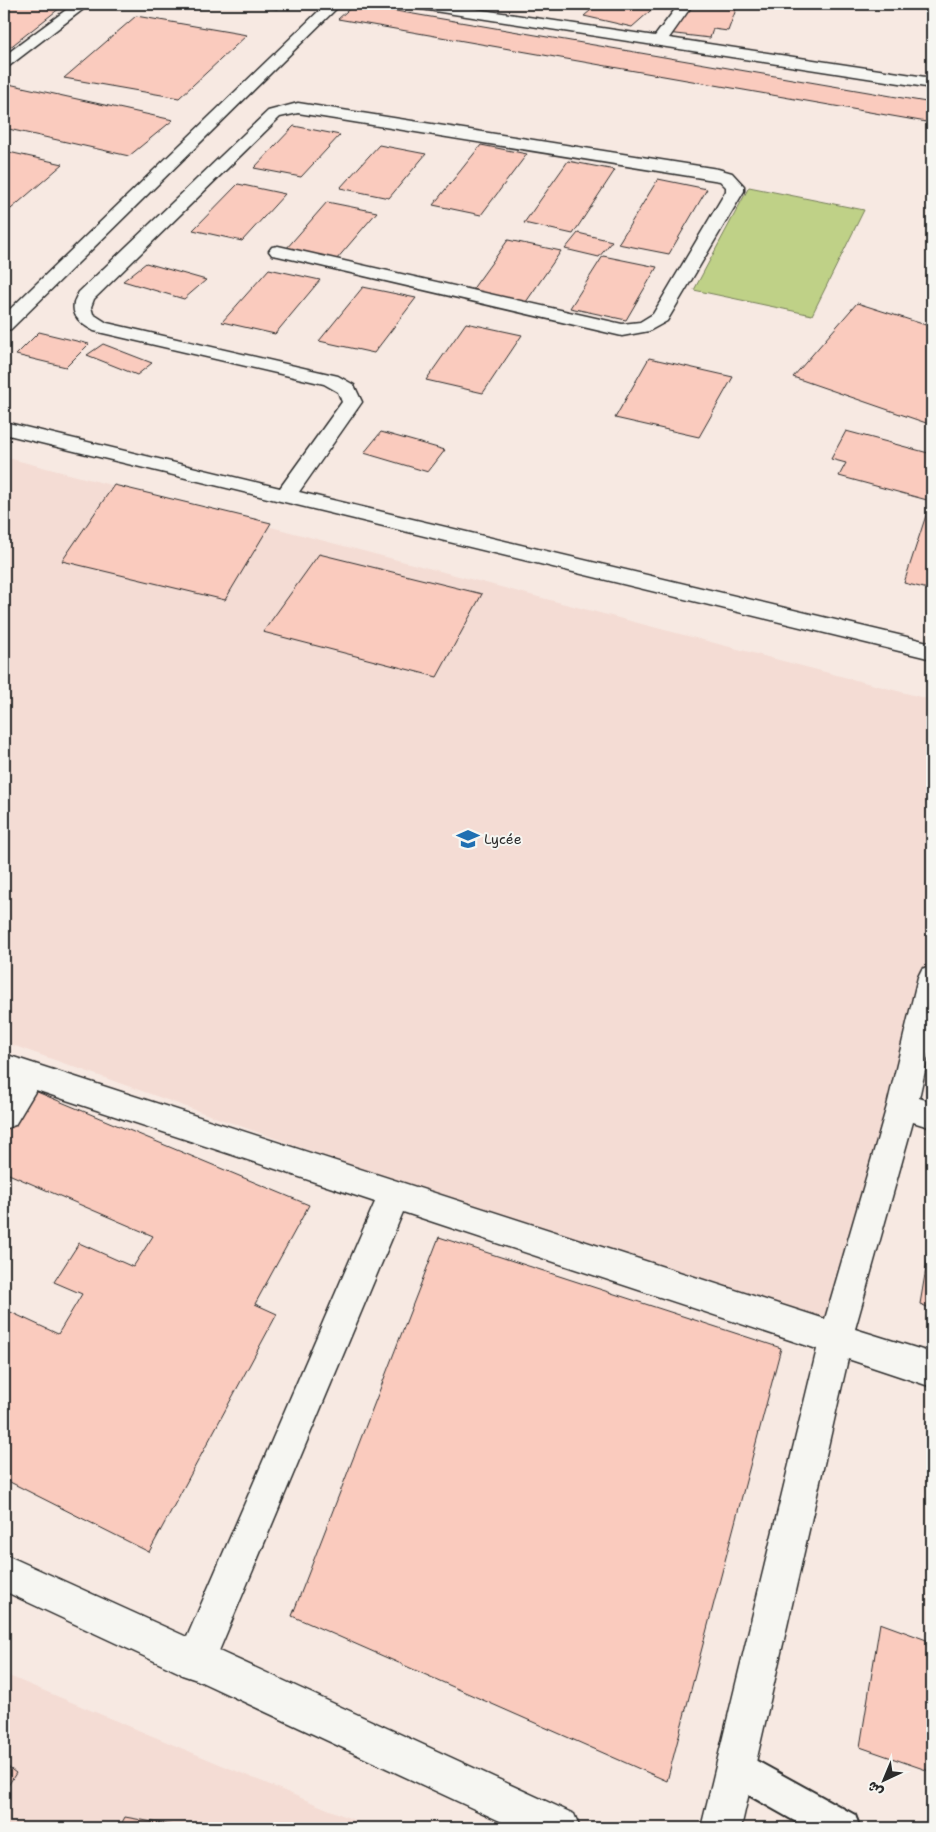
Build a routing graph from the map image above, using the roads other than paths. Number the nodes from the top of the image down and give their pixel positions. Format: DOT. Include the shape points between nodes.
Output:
graph roads {
  1 [pos="83,4"];
  2 [pos="334,4"];
  3 [pos="415,4"];
  4 [pos="686,4"];
  5 [pos="659,42"];
  6 [pos="4,64"];
  7 [pos="932,83"];
  8 [pos="278,251"];
  9 [pos="4,325"];
  10 [pos="4,428"];
  11 [pos="286,495"];
  12 [pos="932,651"];
  13 [pos="932,977"];
  14 [pos="16,1071"];
  15 [pos="917,1111"];
  16 [pos="4,1116"];
  17 [pos="394,1194"];
  18 [pos="836,1338"];
  19 [pos="932,1370"];
  20 [pos="4,1572"];
  21 [pos="195,1662"];
  22 [pos="735,1767"];
  23 [pos="560,1828"];
  24 [pos="721,1828"];
  25 [pos="842,1828"];
  1 -- 6 [label="street"];
  2 -- 9 [label="street"];
  3 -- 5 [label="street"];
  4 -- 5 [label="street"];
  5 -- 7 [label="street"];
  8 -- 11 [label="street" via="622,330 634,329 660,317 735,186 718,174 311,108 274,114 81,304 82,314 88,321 101,327 331,380 347,389 352,402"];
  10 -- 11 [label="street"];
  11 -- 12 [label="street"];
  13 -- 15 [label="street"];
  14 -- 16 [label="street"];
  14 -- 17 [label="street"];
  15 -- 18 [label="street"];
  17 -- 18 [label="street"];
  17 -- 21 [label="street"];
  18 -- 19 [label="street"];
  18 -- 22 [label="street"];
  20 -- 21 [label="street"];
  21 -- 23 [label="street"];
  22 -- 24 [label="street"];
  22 -- 25 [label="lane"];
}
